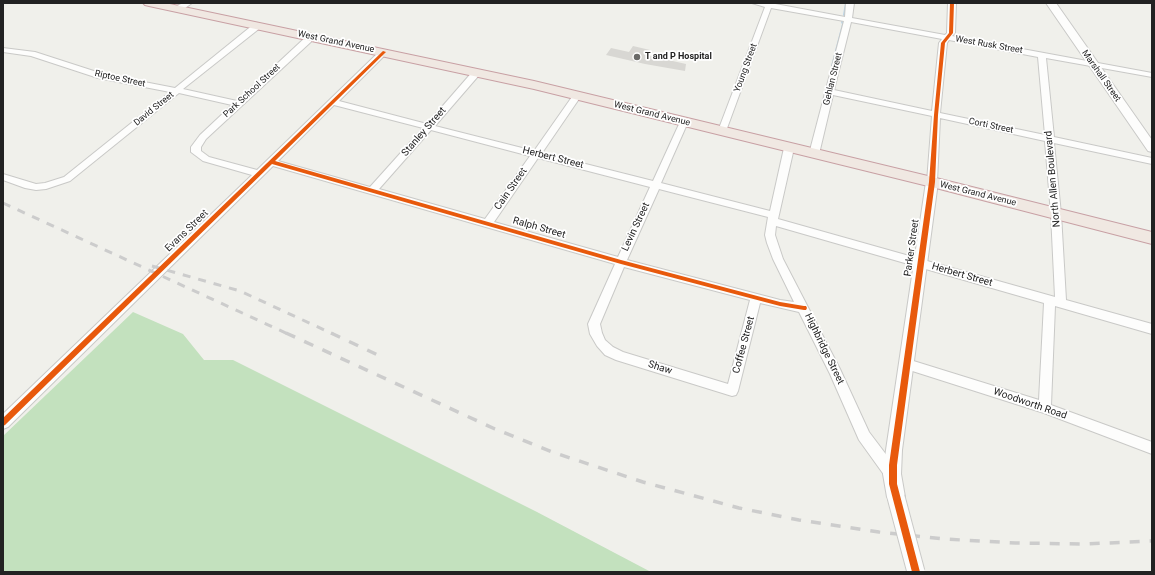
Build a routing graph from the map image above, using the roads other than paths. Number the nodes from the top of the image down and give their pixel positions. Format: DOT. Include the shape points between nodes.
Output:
graph roads {
  1 [pos="149,3"];
  2 [pos="756,3"];
  3 [pos="850,3"];
  4 [pos="952,3"];
  5 [pos="1050,3"];
  6 [pos="769,5"];
  7 [pos="183,6"];
  8 [pos="848,20"];
  9 [pos="257,26"];
  10 [pos="311,37"];
  11 [pos="947,38"];
  12 [pos="3,50"];
  13 [pos="384,52"];
  14 [pos="1042,55"];
  15 [pos="1092,63"];
  16 [pos="477,72"];
  17 [pos="1152,74"];
  18 [pos="177,90"];
  19 [pos="830,92"];
  20 [pos="577,96"];
  21 [pos="332,102"];
  22 [pos="237,104"];
  23 [pos="936,115"];
  24 [pos="684,122"];
  25 [pos="428,127"];
  26 [pos="722,131"];
  27 [pos="1049,138"];
  28 [pos="789,148"];
  29 [pos="1152,148"];
  30 [pos="536,154"];
  31 [pos="814,154"];
  32 [pos="1152,161"];
  33 [pos="271,162"];
  34 [pos="259,174"];
  35 [pos="3,176"];
  36 [pos="932,182"];
  37 [pos="656,184"];
  38 [pos="372,191"];
  39 [pos="1056,214"];
  40 [pos="773,218"];
  41 [pos="487,224"];
  42 [pos="1152,238"];
  43 [pos="621,262"];
  44 [pos="920,263"];
  45 [pos="756,298"];
  46 [pos="1056,301"];
  47 [pos="804,308"];
  48 [pos="1152,329"];
  49 [pos="596,334"];
  50 [pos="907,364"];
  51 [pos="732,391"];
  52 [pos="1045,408"];
  53 [pos="3,423"];
  54 [pos="1152,448"];
  55 [pos="892,474"];
  56 [pos="916,572"];
  1 -- 7 [label="highway, West Grand Avenue"];
  2 -- 6 [label="street, West Rusk Street"];
  3 -- 8 [label="street, Gehlan Street"];
  4 -- 11 [label="street, Parker Street" via="951,33"];
  5 -- 15 [label="street, Marshall Street"];
  6 -- 8 [label="street, West Rusk Street"];
  6 -- 26 [label="street, Young Street"];
  7 -- 9 [label="highway, West Grand Avenue"];
  8 -- 11 [label="street, West Rusk Street"];
  8 -- 19 [label="street, Gehlan Street"];
  9 -- 10 [label="highway, West Grand Avenue"];
  9 -- 18 [label="street, David Street"];
  10 -- 13 [label="highway, West Grand Avenue"];
  10 -- 22 [label="street, Park School Street"];
  11 -- 14 [label="street, West Rusk Street"];
  11 -- 23 [label="street, Parker Street" via="943,43"];
  12 -- 18 [label="street, Riptoe Street" via="32,54 101,76"];
  13 -- 16 [label="highway, West Grand Avenue"];
  13 -- 21 [label="street, Evans Street"];
  14 -- 15 [label="street, West Rusk Street"];
  14 -- 27 [label="street, North Allen Boulevard"];
  15 -- 17 [label="street, West Rusk Street"];
  15 -- 29 [label="street, Marshall Street"];
  16 -- 20 [label="highway, West Grand Avenue"];
  16 -- 25 [label="street, Stanley Street"];
  18 -- 22 [label="street, Riptoe Street"];
  18 -- 35 [label="street, David Street" via="76,173 57,183 28,186"];
  19 -- 23 [label="street, Corti Street"];
  19 -- 31 [label="street, Gehlan Street"];
  20 -- 24 [label="highway, West Grand Avenue"];
  20 -- 30 [label="street, Cain Street"];
  21 -- 25 [label="street, Herbert Street"];
  21 -- 33 [label="street, Evans Street"];
  22 -- 34 [label="street, Park School Street" via="203,136 196,147 196,152 206,159"];
  23 -- 27 [label="street, Corti Street"];
  23 -- 36 [label="street, Parker Street"];
  24 -- 26 [label="highway, West Grand Avenue"];
  24 -- 37 [label="street, Levin Street"];
  25 -- 30 [label="street, Herbert Street"];
  25 -- 38 [label="street, Stanley Street"];
  26 -- 28 [label="highway, West Grand Avenue"];
  27 -- 32 [label="street, Corti Street"];
  27 -- 39 [label="street, North Allen Boulevard"];
  28 -- 31 [label="highway, West Grand Avenue"];
  28 -- 40 [label="street, Highbridge Street"];
  30 -- 37 [label="street, Herbert Street"];
  30 -- 41 [label="street, Cain Street"];
  31 -- 36 [label="highway, West Grand Avenue"];
  33 -- 34 [label="street, Evans Street"];
  33 -- 38 [label="street, Ralph Street"];
  34 -- 53 [label="street, Evans Street"];
  36 -- 39 [label="highway, West Grand Avenue"];
  36 -- 44 [label="street, Parker Street"];
  37 -- 40 [label="street, Herbert Street"];
  37 -- 43 [label="street, Levin Street"];
  38 -- 41 [label="street, Ralph Street"];
  39 -- 42 [label="highway, West Grand Avenue"];
  39 -- 46 [label="street, North Allen Boulevard"];
  40 -- 44 [label="street, Herbert Street"];
  40 -- 47 [label="street, Highbridge Street" via="770,234 775,250"];
  41 -- 43 [label="street, Ralph Street"];
  43 -- 45 [label="street, Ralph Street"];
  43 -- 49 [label="street, Levin Street" via="596,315"];
  44 -- 46 [label="street, Herbert Street"];
  44 -- 50 [label="street, Parker Street"];
  45 -- 47 [label="street, Ralph Street"];
  45 -- 51 [label="street, Coffee Street"];
  46 -- 48 [label="street, Herbert Street"];
  46 -- 52 [label="street, North Allen Boulevard"];
  47 -- 55 [label="street, Highbridge Street" via="864,436"];
  49 -- 51 [label="street, Shaw" via="609,351 620,356"];
  50 -- 52 [label="street, Woodworth Road"];
  50 -- 55 [label="street, Parker Street"];
  52 -- 54 [label="street, Woodworth Road"];
  55 -- 56 [label="street, Parker Street, bridge"];
}
